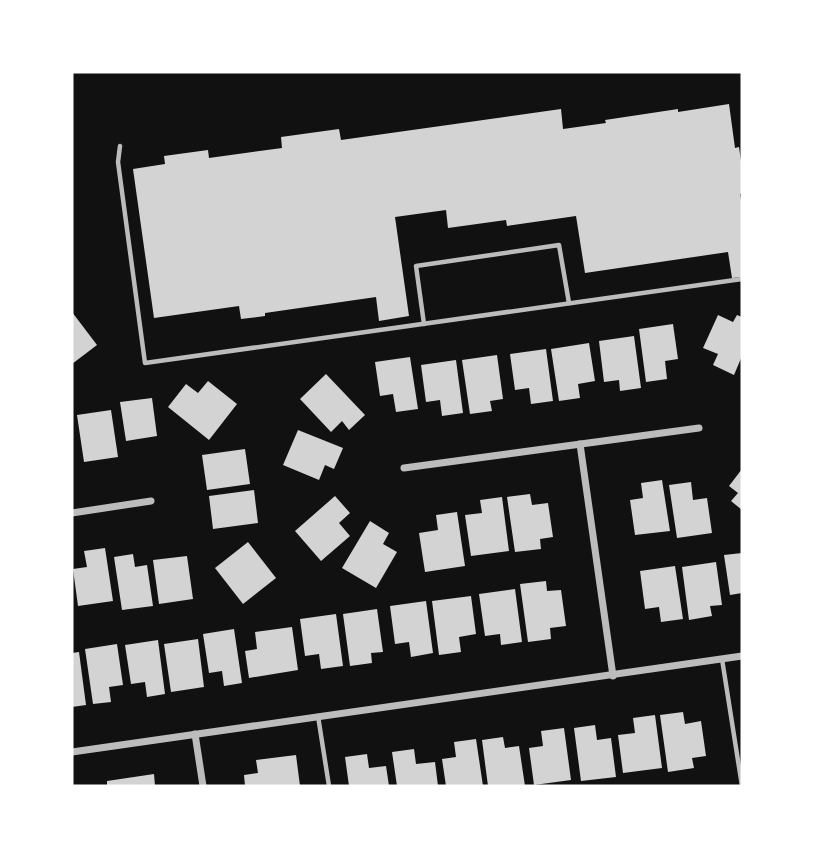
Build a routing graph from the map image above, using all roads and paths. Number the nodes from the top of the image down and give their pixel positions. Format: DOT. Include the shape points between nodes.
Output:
graph roads {
  1 [pos="120,146"];
  2 [pos="742,279"];
  3 [pos="569,303"];
  4 [pos="424,324"];
  5 [pos="699,428"];
  6 [pos="580,444"];
  7 [pos="404,468"];
  8 [pos="151,501"];
  9 [pos="72,513"];
  10 [pos="742,656"];
  11 [pos="722,659"];
  12 [pos="613,676"];
  13 [pos="318,716"];
  14 [pos="195,734"];
  15 [pos="72,752"];
  16 [pos="203,786"];
  17 [pos="329,786"];
  18 [pos="742,786"];
  1 -- 4 [label="lane" via="117,162 145,363"];
  2 -- 3 [label="lane"];
  3 -- 4 [label="lane"];
  3 -- 4 [label="lane" via="559,245 416,266"];
  5 -- 6 [label="street"];
  6 -- 7 [label="street"];
  6 -- 12 [label="street"];
  8 -- 9 [label="street"];
  10 -- 11 [label="street"];
  11 -- 12 [label="street"];
  11 -- 18 [label="lane"];
  12 -- 13 [label="street"];
  13 -- 14 [label="street"];
  13 -- 17 [label="lane"];
  14 -- 15 [label="street"];
  14 -- 16 [label="street"];
}
